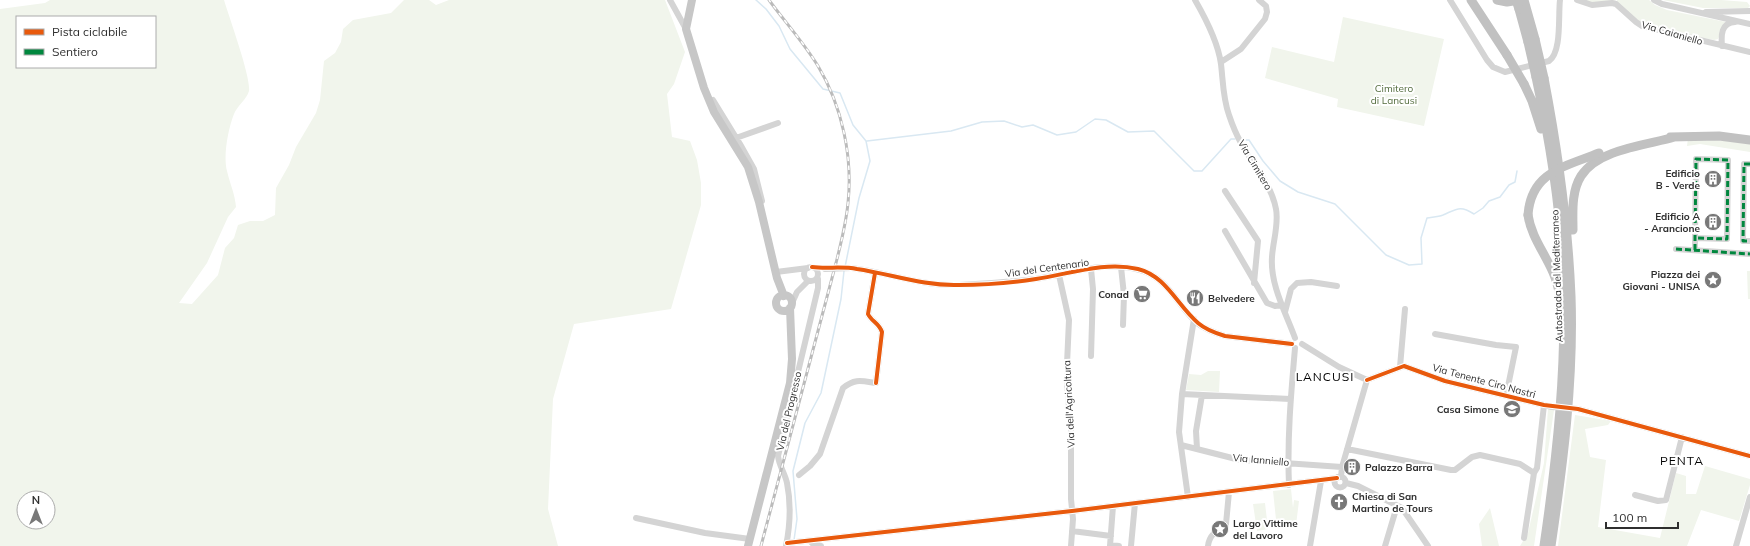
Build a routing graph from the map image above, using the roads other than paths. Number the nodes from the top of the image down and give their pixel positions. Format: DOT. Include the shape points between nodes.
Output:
graph roads {
  1 [pos="670,0"];
  2 [pos="692,0"];
  3 [pos="1195,0"];
  4 [pos="1259,0"];
  5 [pos="1450,0"];
  6 [pos="1471,0"];
  7 [pos="1497,0"];
  8 [pos="1516,0"];
  9 [pos="1560,0"];
  10 [pos="1576,0"];
  11 [pos="1654,0"];
  12 [pos="1522,4"];
  13 [pos="1694,11"];
  14 [pos="1740,11"];
  15 [pos="1750,11"];
  16 [pos="1742,22"];
  17 [pos="1750,24"];
  18 [pos="686,29"];
  19 [pos="1722,46"];
  20 [pos="1750,52"];
  21 [pos="1221,62"];
  22 [pos="1540,77"];
  23 [pos="712,98"];
  24 [pos="778,123"];
  25 [pos="1675,137"];
  26 [pos="736,138"];
  27 [pos="1750,140"];
  28 [pos="1750,164"];
  29 [pos="1225,191"];
  30 [pos="765,229"];
  31 [pos="1225,231"];
  32 [pos="1695,238"];
  33 [pos="1750,241"];
  34 [pos="1561,243"];
  35 [pos="1676,249"];
  36 [pos="1695,250"];
  37 [pos="1750,254"];
  38 [pos="1121,267"];
  39 [pos="810,268"];
  40 [pos="825,269"];
  41 [pos="1091,269"];
  42 [pos="876,273"];
  43 [pos="776,275"];
  44 [pos="1060,275"];
  45 [pos="812,279"];
  46 [pos="1254,283"];
  47 [pos="1337,286"];
  48 [pos="1571,298"];
  49 [pos="788,301"];
  50 [pos="1282,305"];
  51 [pos="778,306"];
  52 [pos="1405,309"];
  53 [pos="1285,312"];
  54 [pos="1194,320"];
  55 [pos="1123,324"];
  56 [pos="1434,334"];
  57 [pos="791,337"];
  58 [pos="1296,338"];
  59 [pos="1302,344"];
  60 [pos="1293,346"];
  61 [pos="1091,356"];
  62 [pos="1400,368"];
  63 [pos="1367,380"];
  64 [pos="1182,394"];
  65 [pos="1202,395"];
  66 [pos="1506,396"];
  67 [pos="1290,399"];
  68 [pos="1544,405"];
  69 [pos="1559,428"];
  70 [pos="1682,437"];
  71 [pos="1181,445"];
  72 [pos="1197,449"];
  73 [pos="1347,449"];
  74 [pos="1750,456"];
  75 [pos="1288,462"];
  76 [pos="1342,467"];
  77 [pos="1534,473"];
  78 [pos="799,475"];
  79 [pos="1338,480"];
  80 [pos="1321,481"];
  81 [pos="1346,483"];
  82 [pos="1288,485"];
  83 [pos="1229,492"];
  84 [pos="1635,495"];
  85 [pos="1188,497"];
  86 [pos="1750,498"];
  87 [pos="1135,503"];
  88 [pos="1113,506"];
  89 [pos="1397,506"];
  90 [pos="1072,511"];
  91 [pos="636,518"];
  92 [pos="1072,531"];
  93 [pos="1111,536"];
  94 [pos="1524,538"];
  95 [pos="810,541"];
  96 [pos="749,542"];
  97 [pos="790,543"];
  98 [pos="1110,545"];
  99 [pos="821,546"];
  100 [pos="1071,546"];
  101 [pos="1119,546"];
  102 [pos="1130,546"];
  103 [pos="1208,546"];
  104 [pos="1310,546"];
  105 [pos="1385,546"];
  106 [pos="1428,546"];
  107 [pos="1544,546"];
  108 [pos="1551,546"];
  109 [pos="1736,546"];
  1 -- 18 [label="street"];
  2 -- 18 [label="main road"];
  3 -- 21 [label="street, Via Cimitero" via="1213,35"];
  4 -- 21 [label="street" via="1266,6 1265,19 1241,49"];
  5 -- 9 [label="street" via="1487,60 1493,67 1505,72 1553,58 1557,47"];
  6 -- 34 [label="highway, bridge" via="1507,55 1534,106 1544,138"];
  7 -- 12 [label="highway"];
  8 -- 12 [label="highway, bridge"];
  10 -- 19 [label="street, Via Caianiello" via="1592,5 1616,4 1642,26"];
  11 -- 13 [label="street"];
  12 -- 22 [label="highway, bridge"];
  13 -- 14 [label="street"];
  13 -- 16 [label="street"];
  14 -- 15 [label="street"];
  14 -- 16 [label="street" via="1739,18"];
  16 -- 17 [label="street"];
  16 -- 19 [label="street" via="1729,23 1724,28"];
  18 -- 30 [label="main road" via="714,112 748,167"];
  19 -- 20 [label="street, Via Caianiello"];
  21 -- 50 [label="street, Via Cimitero" via="1225,102 1229,115 1241,142 1262,174 1277,211 1272,258"];
  22 -- 34 [label="highway"];
  22 -- 48 [label="highway, Autostrada del Mediterraneo" via="1558,156 1565,206"];
  23 -- 26 [label="street"];
  24 -- 26 [label="street"];
  25 -- 27 [label="highway" via="1719,136"];
  25 -- 48 [label="highway" via="1616,153 1590,166 1581,176 1574,196 1572,220"];
  25 -- 69 [label="highway, bridge" via="1647,140 1599,153 1555,171 1545,177 1533,191 1528,215 1532,231 1553,270 1559,292"];
  26 -- 30 [label="street" via="754,169 767,223"];
  28 -- 33 [label="street" via="1744,164 1743,241"];
  29 -- 46 [label="street" via="1258,241"];
  30 -- 43 [label="main road"];
  31 -- 46 [label="street"];
  32 -- 32 [label="street" via="1696,159 1728,160 1727,239"];
  32 -- 36 [label="street"];
  34 -- 69 [label="highway, Autostrada del Mediterraneo" via="1564,327"];
  35 -- 36 [label="street"];
  36 -- 37 [label="street"];
  38 -- 41 [label="street, Via del Centenario"];
  38 -- 54 [label="street, Via del Centenario" via="1150,273 1159,279"];
  38 -- 55 [label="street" via="1124,295"];
  39 -- 40 [label="street, Via del Centenario"];
  39 -- 43 [label="street, Via del Centenario"];
  39 -- 45 [label="street" via="804,273"];
  39 -- 45 [label="street" via="818,270"];
  40 -- 42 [label="street, Via del Centenario, bridge" via="852,268"];
  40 -- 45 [label="street"];
  41 -- 44 [label="street, Via del Centenario"];
  41 -- 61 [label="street"];
  42 -- 44 [label="street, Via del Centenario" via="937,285 1007,282"];
  42 -- 78 [label="street" via="868,314 881,327 882,332 876,383 856,381 843,388 820,454"];
  43 -- 49 [label="main road"];
  43 -- 51 [label="main road"];
  44 -- 90 [label="street, Via dell'Agricoltura" via="1069,320 1067,378 1071,429"];
  45 -- 49 [label="street"];
  45 -- 97 [label="street, Via del Progresso" via="815,300 778,456 787,482"];
  46 -- 50 [label="street" via="1267,303"];
  47 -- 53 [label="street" via="1311,282 1297,283 1291,289"];
  48 -- 108 [label="highway, Autostrada del Mediterraneo" via="1566,430"];
  49 -- 51 [label="main road" via="780,297"];
  49 -- 51 [label="main road" via="784,311"];
  49 -- 57 [label="main road"];
  50 -- 53 [label="street, Via Cimitero"];
  51 -- 57 [label="main road"];
  52 -- 62 [label="street"];
  53 -- 58 [label="street, Via Cimitero"];
  54 -- 60 [label="street, Via del Centenario" via="1224,336"];
  54 -- 64 [label="street"];
  56 -- 66 [label="street" via="1516,347"];
  57 -- 96 [label="main road" via="790,383"];
  58 -- 59 [label="street" via="1300,339"];
  58 -- 60 [label="street" via="1293,339"];
  59 -- 60 [label="street" via="1300,347"];
  59 -- 63 [label="street" via="1339,367"];
  60 -- 67 [label="street"];
  62 -- 63 [label="street"];
  62 -- 66 [label="street, Via Tenente Ciro Nastri" via="1404,366 1444,381"];
  63 -- 73 [label="street"];
  64 -- 65 [label="street"];
  64 -- 71 [label="street" via="1179,432"];
  65 -- 67 [label="street"];
  65 -- 72 [label="street" via="1196,431"];
  66 -- 68 [label="street, Via Tenente Ciro Nastri"];
  67 -- 75 [label="street"];
  68 -- 70 [label="street, Via Tenente Ciro Nastri, bridge" via="1578,410"];
  68 -- 77 [label="street" via="1537,468"];
  69 -- 107 [label="highway, Autostrada del Mediterraneo"];
  70 -- 74 [label="street, Via Tenente Ciro Nastri"];
  70 -- 84 [label="street" via="1666,500 1658,501"];
  71 -- 72 [label="street, Via Ianniello"];
  71 -- 85 [label="street"];
  72 -- 75 [label="street, Via Ianniello" via="1240,460"];
  73 -- 76 [label="street"];
  73 -- 77 [label="street" via="1451,470 1480,454 1520,464"];
  75 -- 76 [label="street, Via Ianniello"];
  75 -- 82 [label="street"];
  76 -- 79 [label="street"];
  77 -- 94 [label="street"];
  79 -- 80 [label="street"];
  79 -- 81 [label="street" via="1345,480"];
  79 -- 81 [label="street" via="1337,487 1341,488"];
  80 -- 82 [label="street"];
  80 -- 104 [label="street"];
  81 -- 89 [label="street" via="1358,486"];
  82 -- 83 [label="street"];
  83 -- 85 [label="street"];
  83 -- 103 [label="street" via="1226,524 1209,539"];
  85 -- 87 [label="street"];
  86 -- 109 [label="street"];
  87 -- 88 [label="street"];
  87 -- 102 [label="street"];
  88 -- 90 [label="street"];
  88 -- 93 [label="street"];
  89 -- 105 [label="street"];
  89 -- 106 [label="street" via="1402,508"];
  90 -- 92 [label="street, Via dell'Agricoltura"];
  90 -- 95 [label="street"];
  91 -- 96 [label="street"];
  92 -- 93 [label="street"];
  92 -- 100 [label="street, Via dell'Agricoltura"];
  93 -- 98 [label="street"];
  95 -- 97 [label="street"];
  95 -- 99 [label="street"];
  98 -- 101 [label="street"];
}
